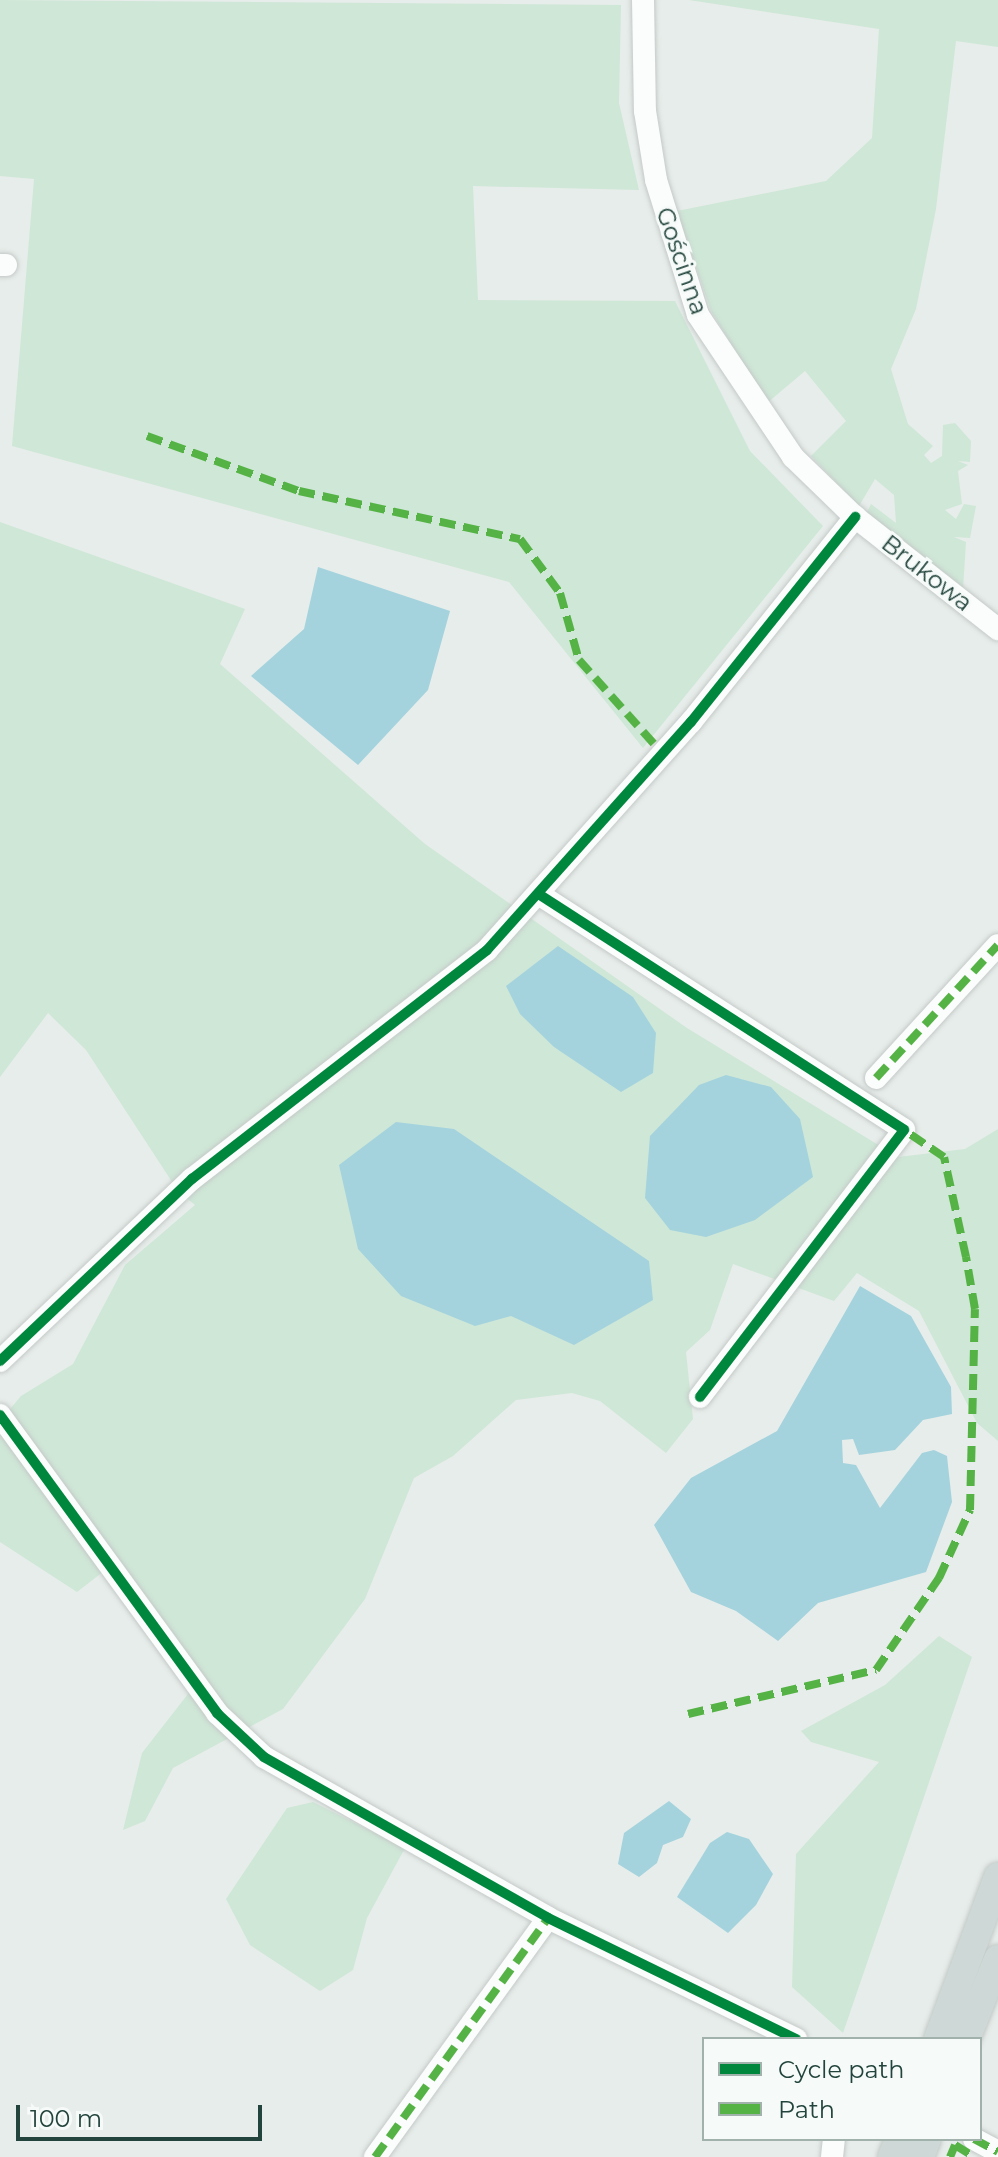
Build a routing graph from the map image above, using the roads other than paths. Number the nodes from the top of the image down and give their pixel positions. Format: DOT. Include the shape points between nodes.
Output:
graph roads {
  1 [pos="643,0"];
  2 [pos="855,517"];
  3 [pos="998,629"];
  4 [pos="540,895"];
  5 [pos="998,945"];
  6 [pos="876,1078"];
  7 [pos="0,1361"];
  8 [pos="700,1397"];
  9 [pos="0,1415"];
  10 [pos="998,1877"];
  11 [pos="548,1918"];
  12 [pos="998,1959"];
  13 [pos="792,2037"];
  14 [pos="939,2037"];
  15 [pos="967,2037"];
  16 [pos="978,2141"];
  17 [pos="998,2152"];
  18 [pos="375,2157"];
  1 -- 2 [label="street, Gościnna" via="645,111 656,180 698,315 793,457"];
  2 -- 3 [label="street, Brukowa"];
  2 -- 4 [label="street"];
  4 -- 7 [label="street" via="445,989 192,1179"];
  4 -- 8 [label="street" via="904,1130"];
  5 -- 6 [label="street"];
  9 -- 11 [label="street" via="217,1713 245,1740 325,1797"];
  10 -- 14 [label="main road"];
  11 -- 13 [label="street"];
  11 -- 18 [label="street"];
  12 -- 15 [label="main road"];
  16 -- 17 [label="street"];
}
